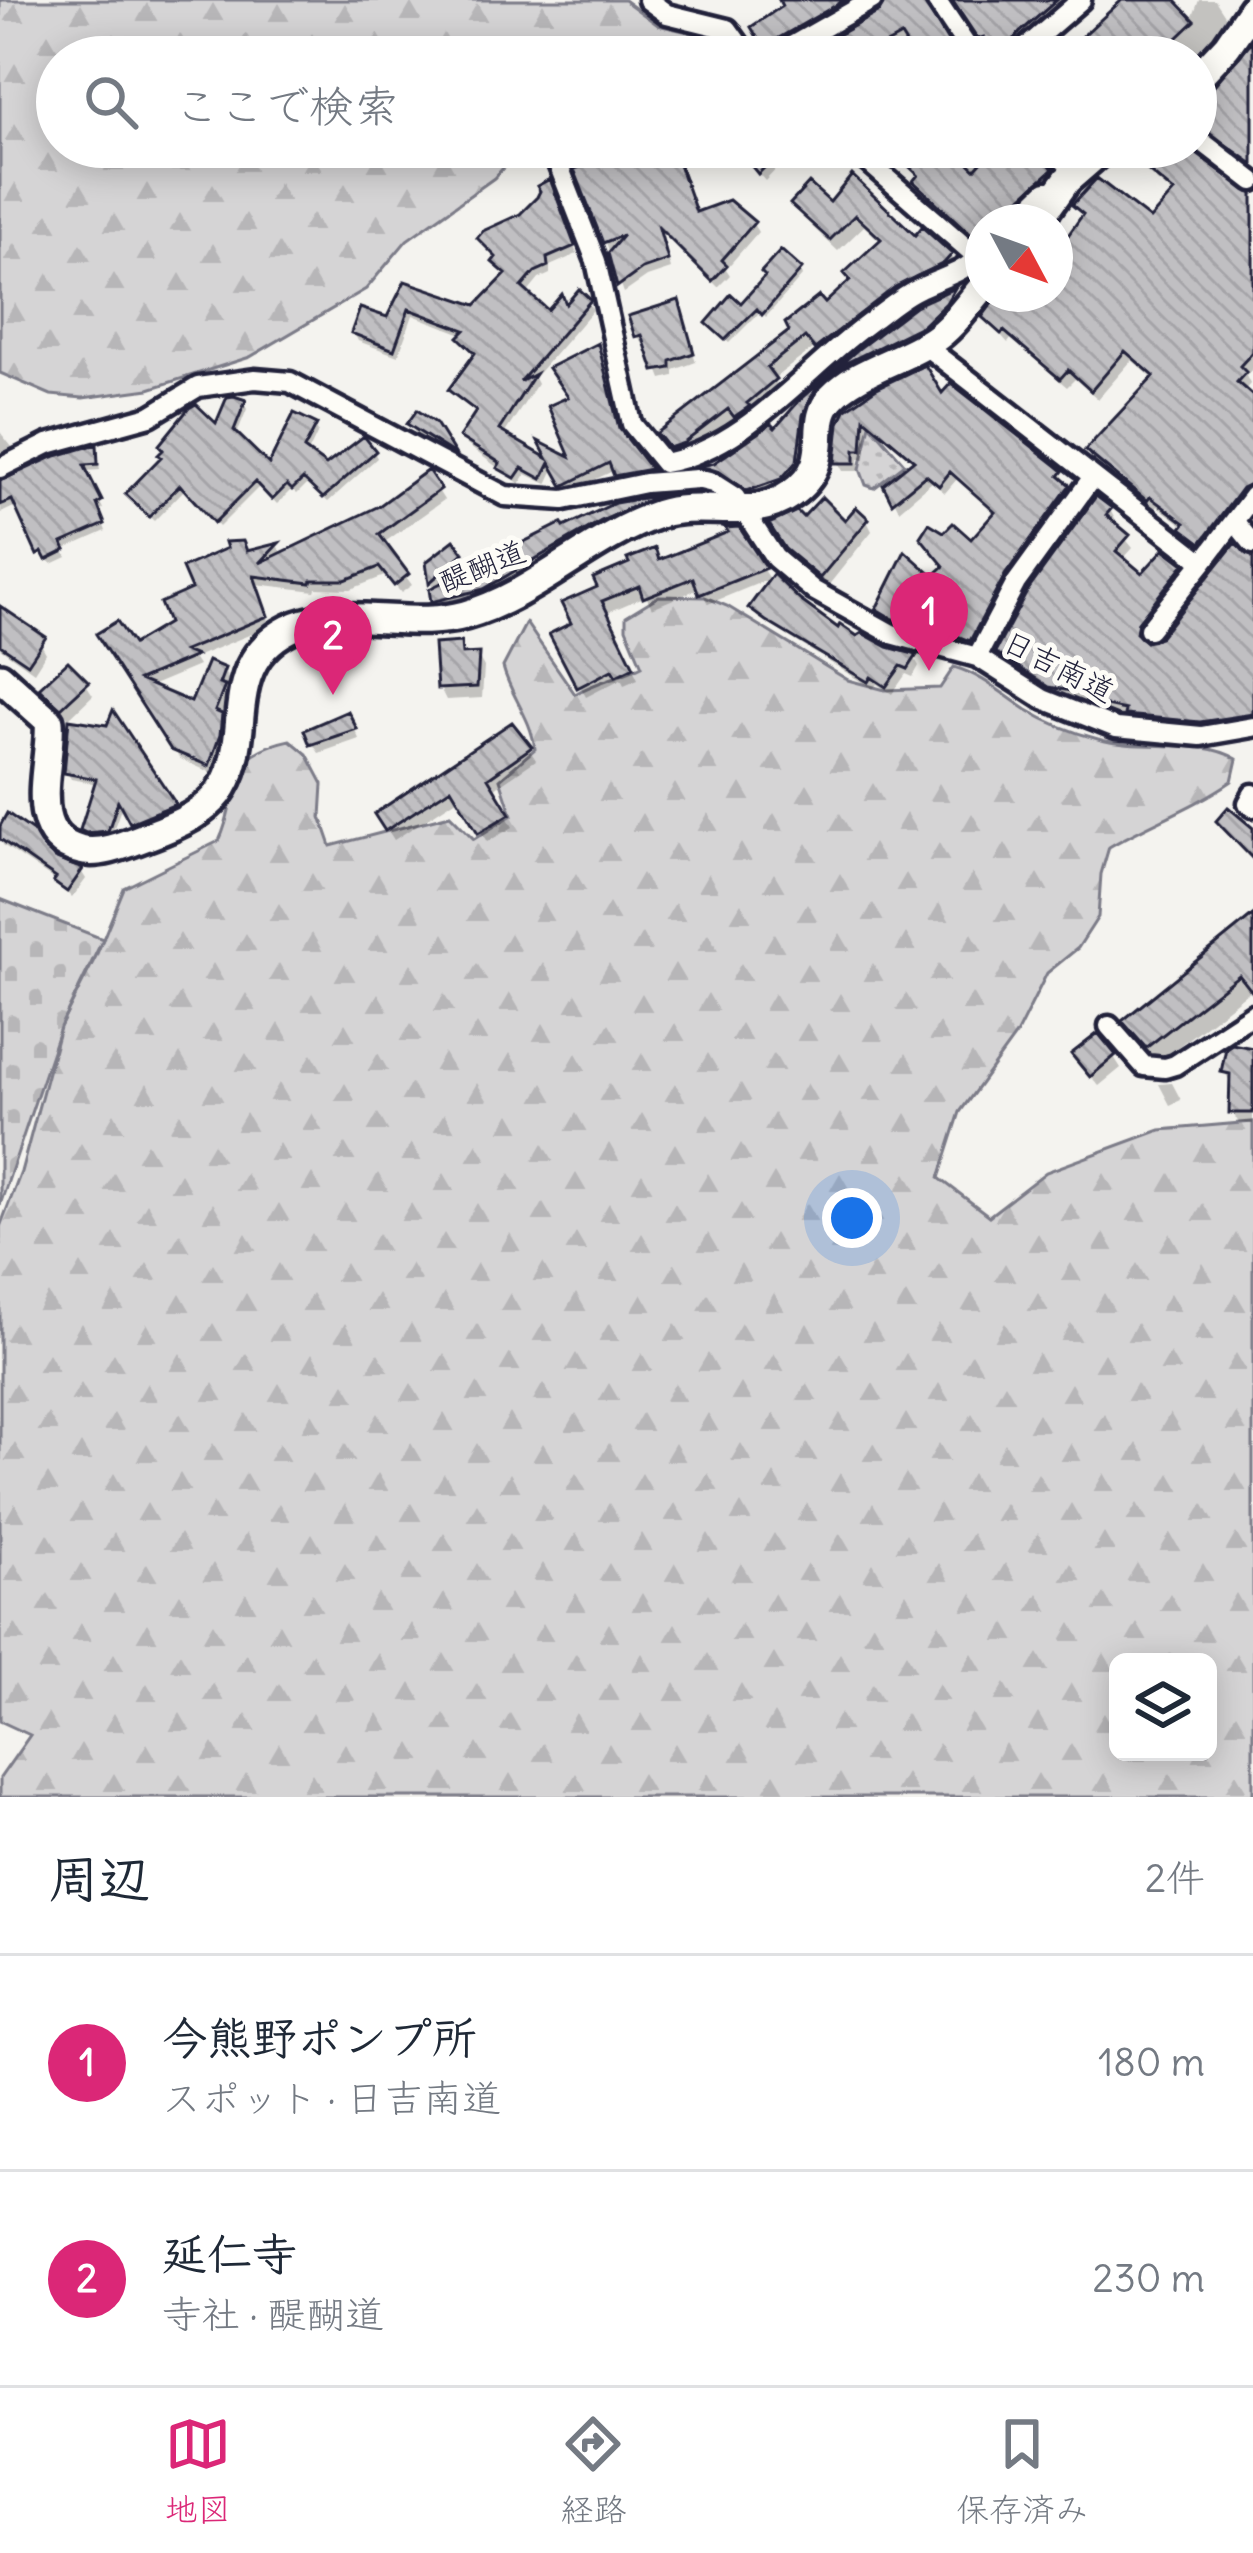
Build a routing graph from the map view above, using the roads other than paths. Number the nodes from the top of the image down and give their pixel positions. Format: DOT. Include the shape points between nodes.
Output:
graph roads {
  1 [pos="648,0"];
  2 [pos="872,0"];
  3 [pos="936,0"];
  4 [pos="1081,0"];
  5 [pos="1253,8"];
  6 [pos="733,36"];
  7 [pos="809,36"];
  8 [pos="960,36"];
  9 [pos="1039,36"];
  10 [pos="1217,57"];
  11 [pos="1217,153"];
  12 [pos="561,168"];
  13 [pos="875,168"];
  14 [pos="1060,168"];
  15 [pos="1081,168"];
  16 [pos="1066,181"];
  17 [pos="1253,181"];
  18 [pos="1033,204"];
  19 [pos="1050,204"];
  20 [pos="965,242"];
  21 [pos="965,270"];
  22 [pos="965,306"];
  23 [pos="923,345"];
  24 [pos="0,468"];
  25 [pos="1092,478"];
  26 [pos="1253,496"];
  27 [pos="745,511"];
  28 [pos="1235,522"];
  29 [pos="1253,544"];
  30 [pos="1203,562"];
  31 [pos="1149,629"];
  32 [pos="977,657"];
  33 [pos="0,677"];
  34 [pos="1251,734"];
  35 [pos="1253,794"];
  36 [pos="1253,807"];
  37 [pos="1253,1014"];
  38 [pos="1109,1026"];
  1 -- 6 [label="street"];
  2 -- 7 [label="street"];
  3 -- 8 [label="street"];
  4 -- 9 [label="street"];
  5 -- 10 [label="main road"];
  11 -- 17 [label="street"];
  12 -- 21 [label="street" via="596,261 632,424 664,463 752,420 869,322"];
  13 -- 20 [label="street"];
  14 -- 16 [label="street"];
  15 -- 16 [label="main road"];
  16 -- 18 [label="street"];
  16 -- 19 [label="main road"];
  22 -- 23 [label="main road, 醍醐道"];
  23 -- 25 [label="street"];
  23 -- 27 [label="main road, 醍醐道" via="835,394 822,413 820,457 808,478 781,501"];
  24 -- 27 [label="street" via="48,444 150,416 198,387 255,379 290,382 505,496 564,500 697,479 728,492"];
  25 -- 30 [label="street"];
  25 -- 32 [label="street" via="1016,583"];
  26 -- 28 [label="street"];
  27 -- 32 [label="street, 日吉南道" via="776,558 813,590 892,634"];
  27 -- 33 [label="main road, 醍醐道" via="700,507 654,516 466,615 298,626 250,669 236,759 211,803 186,823 110,848 79,850 56,836 43,804 49,721"];
  28 -- 29 [label="street"];
  28 -- 30 [label="street"];
  30 -- 31 [label="street"];
  32 -- 34 [label="street, 日吉南道" via="1043,699 1108,726"];
  35 -- 36 [label="street"];
  37 -- 38 [label="street" via="1165,1069 1144,1066"];
}
